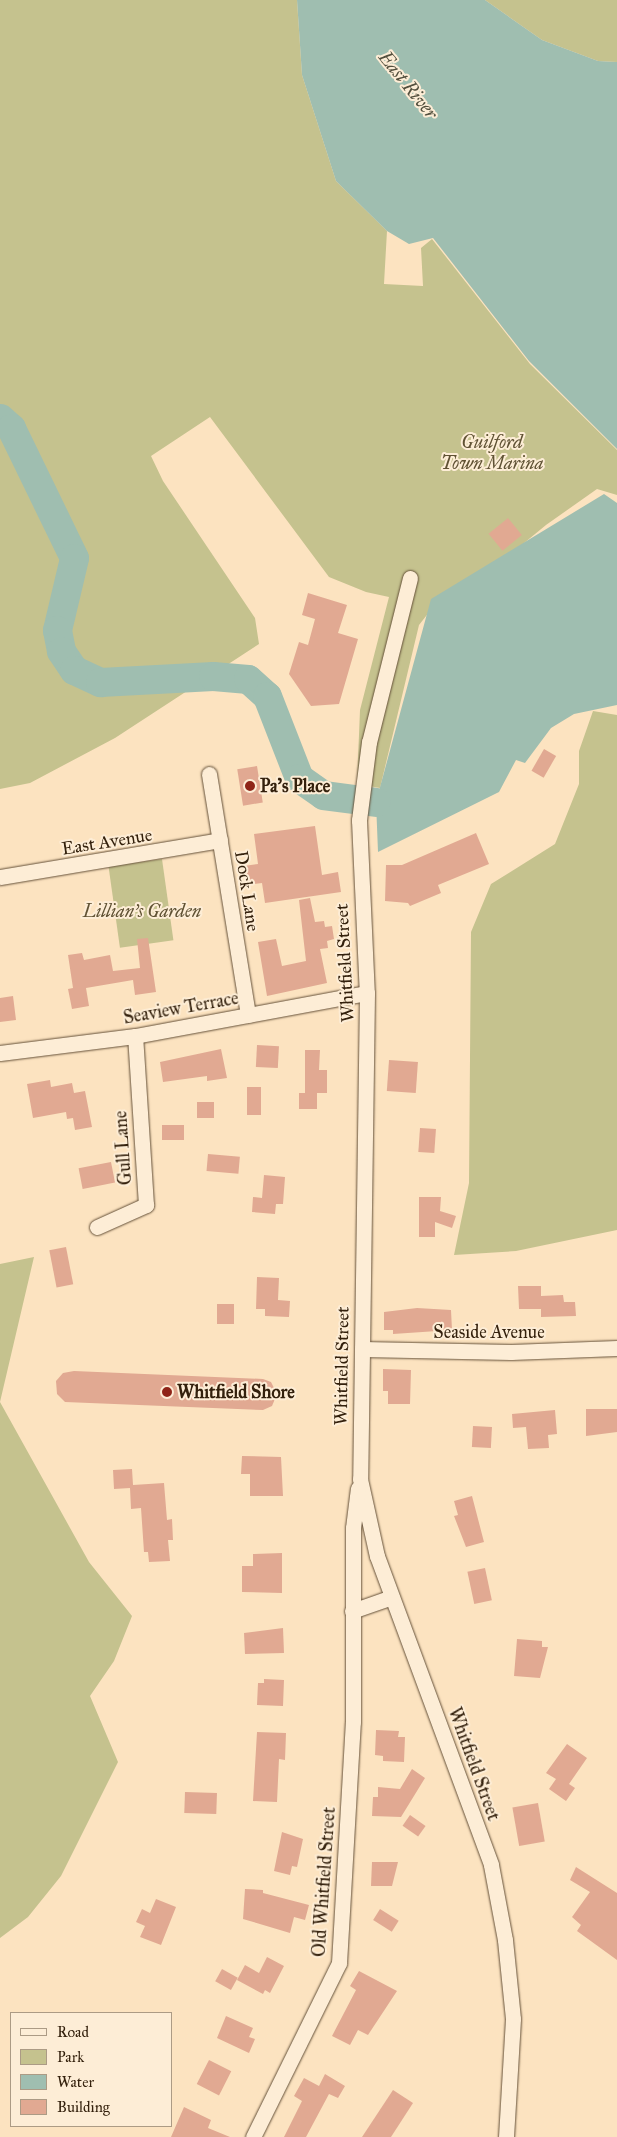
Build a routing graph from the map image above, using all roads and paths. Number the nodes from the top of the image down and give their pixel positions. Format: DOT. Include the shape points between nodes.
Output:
graph roads {
  1 [pos="410,578"];
  2 [pos="208,774"];
  3 [pos="220,840"];
  4 [pos="0,877"];
  5 [pos="367,993"];
  6 [pos="248,1015"];
  7 [pos="135,1036"];
  8 [pos="0,1053"];
  9 [pos="96,1226"];
  10 [pos="617,1348"];
  11 [pos="362,1349"];
  12 [pos="360,1479"];
  13 [pos="392,1597"];
  14 [pos="352,1611"];
  15 [pos="253,2137"];
  16 [pos="506,2137"];
  1 -- 5 [label="street, Whitfield Street" via="381,689 358,820"];
  2 -- 3 [label="street, Dock Lane"];
  3 -- 4 [label="street, East Avenue"];
  3 -- 6 [label="street, Dock Lane"];
  5 -- 6 [label="street, Seaview Terrace"];
  5 -- 11 [label="street, Whitfield Street"];
  6 -- 7 [label="street, Seaview Terrace"];
  7 -- 8 [label="street, Seaview Terrace"];
  7 -- 9 [label="street, Gull Lane" via="146,1204"];
  10 -- 11 [label="street, Seaside Avenue" via="510,1352"];
  11 -- 12 [label="street, Whitfield Street"];
  12 -- 13 [label="street, Whitfield Street" via="377,1556"];
  12 -- 14 [label="street, Old Whitfield Street" via="353,1528"];
  13 -- 14 [label="street"];
  13 -- 16 [label="street, Whitfield Street" via="451,1751 490,1865 498,1902 514,2019"];
  14 -- 15 [label="street, Old Whitfield Street" via="353,1722 339,1963"];
}
